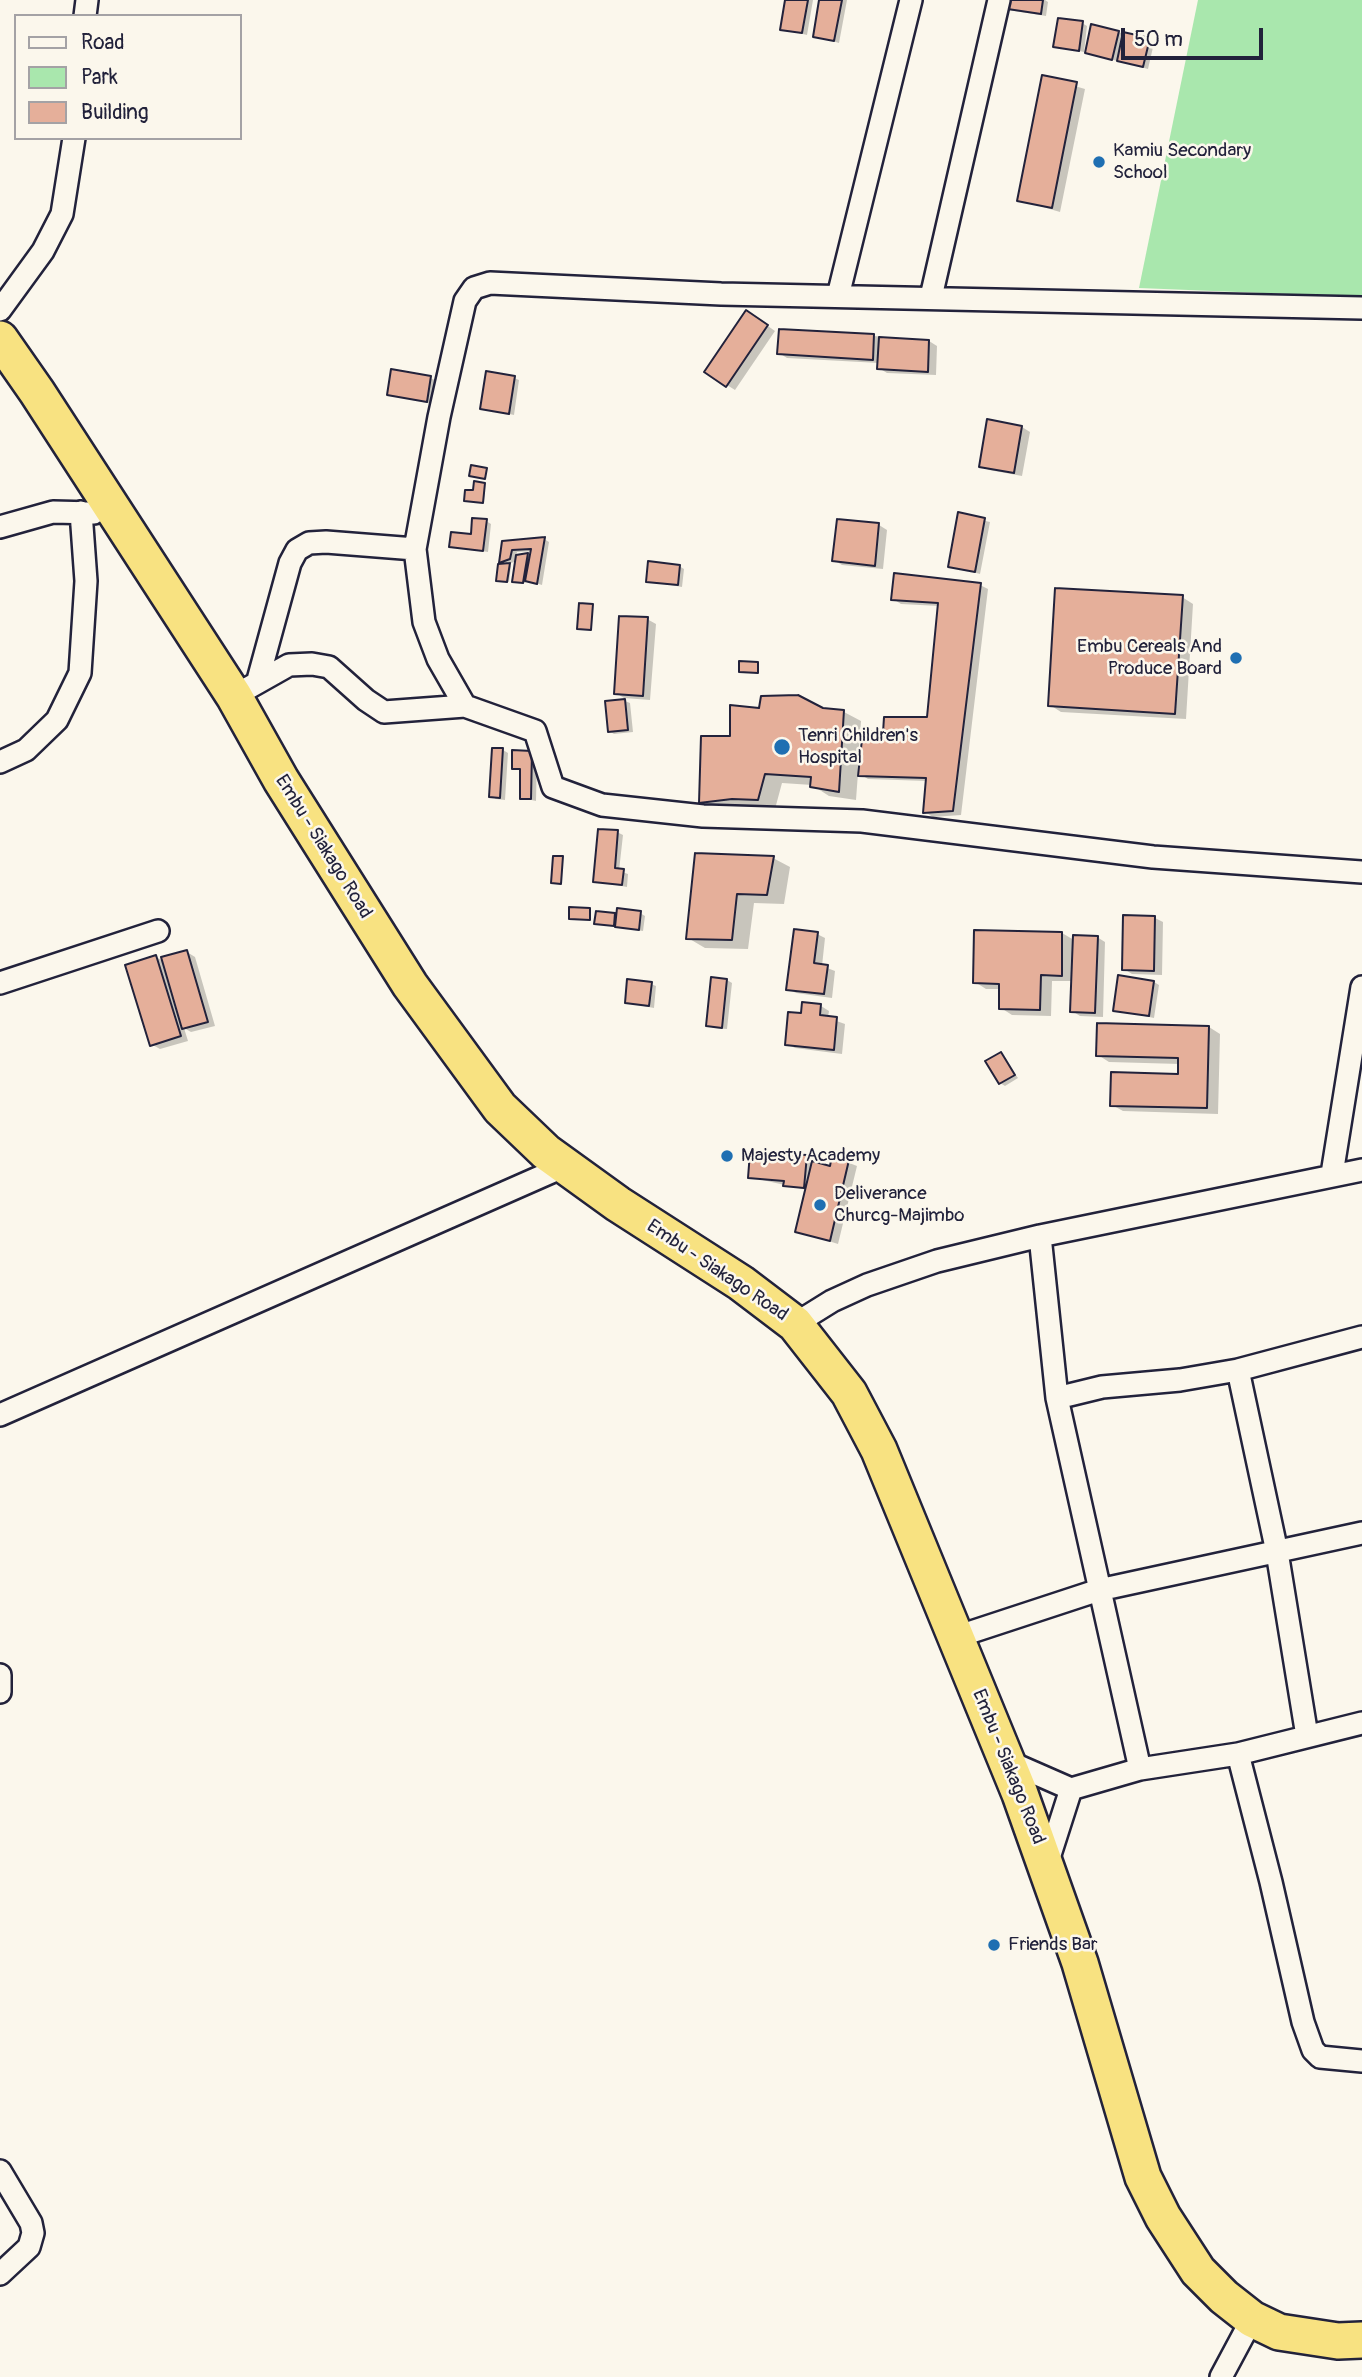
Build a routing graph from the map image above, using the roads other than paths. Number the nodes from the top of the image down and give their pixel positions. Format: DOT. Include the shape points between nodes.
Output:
graph roads {
  1 [pos="911,0"];
  2 [pos="999,0"];
  3 [pos="74,140"];
  4 [pos="838,296"];
  5 [pos="931,297"];
  6 [pos="1362,307"];
  7 [pos="0,310"];
  8 [pos="0,340"];
  9 [pos="97,513"];
  10 [pos="0,527"];
  11 [pos="415,549"];
  12 [pos="246,688"];
  13 [pos="465,706"];
  14 [pos="0,762"];
  15 [pos="1362,872"];
  16 [pos="158,931"];
  17 [pos="0,983"];
  18 [pos="1362,987"];
  19 [pos="565,1166"];
  20 [pos="1362,1170"];
  21 [pos="1332,1174"];
  22 [pos="1040,1236"];
  23 [pos="795,1324"];
  24 [pos="1362,1337"];
  25 [pos="1238,1370"];
  26 [pos="1057,1398"];
  27 [pos="0,1415"];
  28 [pos="1362,1533"];
  29 [pos="1277,1552"];
  30 [pos="1099,1590"];
  31 [pos="956,1637"];
  32 [pos="0,1675"];
  33 [pos="0,1692"];
  34 [pos="1362,1723"];
  35 [pos="1307,1736"];
  36 [pos="1238,1754"];
  37 [pos="1007,1761"];
  38 [pos="1140,1769"];
  39 [pos="1071,1789"];
  40 [pos="1047,1864"];
  41 [pos="1362,2061"];
  42 [pos="0,2171"];
  43 [pos="0,2274"];
  44 [pos="1252,2319"];
  45 [pos="1362,2340"];
  46 [pos="1222,2377"];
  1 -- 4 [label="street"];
  2 -- 5 [label="street"];
  3 -- 7 [label="street" via="62,214 43,251"];
  4 -- 5 [label="street"];
  4 -- 11 [label="street" via="490,283 474,288 466,301 439,417"];
  5 -- 6 [label="street"];
  8 -- 9 [label="highway, Embu - Siakago Road" via="37,392"];
  9 -- 10 [label="street" via="53,512"];
  9 -- 12 [label="highway, Embu - Siakago Road"];
  9 -- 14 [label="street" via="86,581 80,673 57,720 26,750"];
  11 -- 12 [label="street" via="326,542 309,543 298,550"];
  11 -- 13 [label="street" via="424,622 438,659"];
  12 -- 13 [label="street" via="289,666 312,664 329,667 384,712"];
  12 -- 19 [label="highway, Embu - Siakago Road" via="281,780 410,985 500,1108"];
  13 -- 15 [label="street" via="534,731 553,787 602,805 704,816 862,821 1153,857"];
  16 -- 17 [label="street"];
  18 -- 21 [label="street"];
  19 -- 23 [label="highway, Embu - Siakago Road"];
  19 -- 27 [label="street"];
  20 -- 21 [label="street"];
  21 -- 22 [label="street"];
  22 -- 23 [label="street" via="937,1261 867,1285"];
  22 -- 26 [label="street"];
  23 -- 31 [label="highway, Embu - Siakago Road" via="849,1394 879,1450"];
  24 -- 25 [label="street"];
  25 -- 26 [label="street" via="1102,1387"];
  25 -- 29 [label="street"];
  26 -- 30 [label="street"];
  28 -- 29 [label="street"];
  29 -- 30 [label="street"];
  29 -- 35 [label="street"];
  30 -- 31 [label="street"];
  30 -- 38 [label="street"];
  31 -- 37 [label="highway, Embu - Siakago Road"];
  32 -- 33 [label="street"];
  34 -- 35 [label="street"];
  35 -- 36 [label="street"];
  36 -- 38 [label="street"];
  36 -- 41 [label="street" via="1313,2050 1320,2057"];
  37 -- 39 [label="street"];
  37 -- 40 [label="highway, Embu - Siakago Road"];
  38 -- 39 [label="street"];
  39 -- 40 [label="street"];
  40 -- 44 [label="highway, Embu - Siakago Road" via="1143,2178 1198,2271"];
  42 -- 43 [label="street" via="32,2222 33,2234 29,2247"];
  44 -- 45 [label="highway, Embu - Siakago Road" via="1279,2332"];
  44 -- 46 [label="street"];
}
